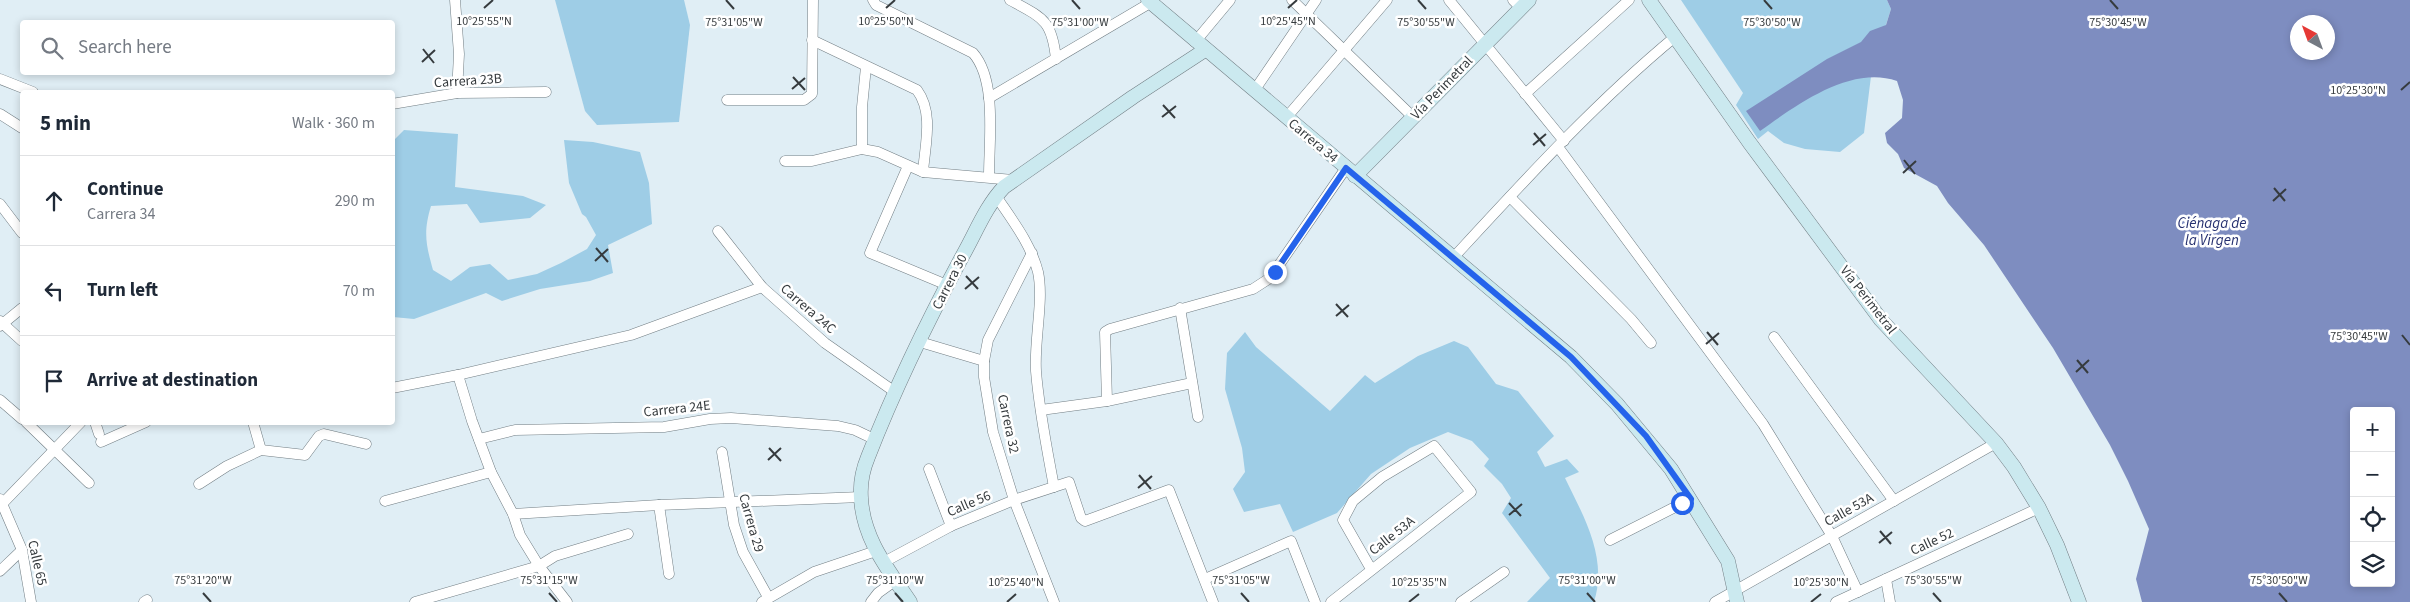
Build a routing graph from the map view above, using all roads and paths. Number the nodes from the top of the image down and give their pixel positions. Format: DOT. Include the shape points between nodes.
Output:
graph roads {
  1 [pos="455,0"];
  2 [pos="813,0"];
  3 [pos="873,0"];
  4 [pos="1010,0"];
  5 [pos="1230,0"];
  6 [pos="1292,0"];
  7 [pos="1316,0"];
  8 [pos="1387,0"];
  9 [pos="1449,0"];
  10 [pos="1628,0"];
  11 [pos="1650,0"];
  12 [pos="1149,1"];
  13 [pos="1521,3"];
  14 [pos="1306,12"];
  15 [pos="1676,36"];
  16 [pos="812,40"];
  17 [pos="1484,44"];
  18 [pos="1200,46"];
  19 [pos="1345,50"];
  20 [pos="1056,59"];
  21 [pos="866,67"];
  22 [pos="0,79"];
  23 [pos="28,90"];
  24 [pos="1254,91"];
  25 [pos="546,92"];
  26 [pos="457,93"];
  27 [pos="1525,94"];
  28 [pos="988,98"];
  29 [pos="727,100"];
  30 [pos="395,103"];
  31 [pos="0,114"];
  32 [pos="1413,117"];
  33 [pos="1286,118"];
  34 [pos="20,127"];
  35 [pos="1561,144"];
  36 [pos="862,149"];
  37 [pos="785,161"];
  38 [pos="908,166"];
  39 [pos="923,172"];
  40 [pos="1351,172"];
  41 [pos="989,176"];
  42 [pos="1013,180"];
  43 [pos="996,196"];
  44 [pos="1510,197"];
  45 [pos="0,204"];
  46 [pos="20,230"];
  47 [pos="718,231"];
  48 [pos="1032,253"];
  49 [pos="1453,258"];
  50 [pos="947,285"];
  51 [pos="762,287"];
  52 [pos="1180,308"];
  53 [pos="20,309"];
  54 [pos="1,323"];
  55 [pos="1774,337"];
  56 [pos="20,339"];
  57 [pos="920,342"];
  58 [pos="1651,342"];
  59 [pos="984,361"];
  60 [pos="458,375"];
  61 [pos="1192,383"];
  62 [pos="395,387"];
  63 [pos="895,392"];
  64 [pos="0,400"];
  65 [pos="1107,401"];
  66 [pos="1041,410"];
  67 [pos="20,417"];
  68 [pos="1198,417"];
  69 [pos="29,425"];
  70 [pos="78,425"];
  71 [pos="96,425"];
  72 [pos="137,425"];
  73 [pos="254,425"];
  74 [pos="479,439"];
  75 [pos="876,440"];
  76 [pos="1996,443"];
  77 [pos="366,444"];
  78 [pos="54,448"];
  79 [pos="261,450"];
  80 [pos="722,452"];
  81 [pos="929,469"];
  82 [pos="491,472"];
  83 [pos="89,483"];
  84 [pos="199,484"];
  85 [pos="1054,488"];
  86 [pos="861,497"];
  87 [pos="1691,499"];
  88 [pos="1014,500"];
  89 [pos="2,501"];
  90 [pos="385,501"];
  91 [pos="1894,501"];
  92 [pos="728,502"];
  93 [pos="659,505"];
  94 [pos="2038,508"];
  95 [pos="513,514"];
  96 [pos="951,526"];
  97 [pos="628,534"];
  98 [pos="1832,536"];
  99 [pos="1610,540"];
  100 [pos="22,550"];
  101 [pos="880,556"];
  102 [pos="540,566"];
  103 [pos="1371,569"];
  104 [pos="0,571"];
  105 [pos="1504,572"];
  106 [pos="669,574"];
  107 [pos="1205,579"];
  108 [pos="1886,579"];
  109 [pos="896,580"];
  110 [pos="1858,592"];
  111 [pos="1736,596"];
  112 [pos="765,600"];
  113 [pos="31,602"];
  114 [pos="415,602"];
  115 [pos="566,602"];
  116 [pos="871,602"];
  117 [pos="910,602"];
  118 [pos="1054,602"];
  119 [pos="1213,602"];
  120 [pos="1314,602"];
  121 [pos="1331,602"];
  122 [pos="1462,602"];
  123 [pos="1715,602"];
  124 [pos="1836,602"];
  125 [pos="1890,602"];
  126 [pos="2079,602"];
  1 -- 26 [label="street" via="459,54"];
  2 -- 16 [label="street"];
  3 -- 28 [label="street" via="876,5 973,53 985,72"];
  4 -- 20 [label="street" via="1043,18 1054,36"];
  5 -- 18 [label="street"];
  6 -- 14 [label="street"];
  7 -- 14 [label="street"];
  8 -- 19 [label="street"];
  9 -- 17 [label="street"];
  10 -- 27 [label="street"];
  11 -- 15 [label="street, Vía Perimetral"];
  12 -- 18 [label="street, Carrera 34"];
  12 -- 20 [label="street"];
  13 -- 17 [label="street, Vía Perimetral"];
  14 -- 19 [label="street"];
  14 -- 24 [label="street"];
  15 -- 35 [label="street" via="1628,76"];
  15 -- 76 [label="street, Vía Perimetral" via="1749,142 1881,320"];
  16 -- 21 [label="street"];
  16 -- 29 [label="street" via="812,94 804,100"];
  17 -- 27 [label="street"];
  17 -- 32 [label="street, Vía Perimetral"];
  18 -- 24 [label="street, Carrera 34"];
  18 -- 42 [label="street, Carrera 30"];
  19 -- 32 [label="street"];
  19 -- 33 [label="street"];
  20 -- 28 [label="street"];
  21 -- 36 [label="street"];
  21 -- 39 [label="street" via="917,90 924,100 927,110"];
  22 -- 23 [label="street"];
  24 -- 33 [label="street, Carrera 34"];
  25 -- 26 [label="street, Carrera 23B"];
  26 -- 30 [label="street, Carrera 23B"];
  27 -- 35 [label="street"];
  28 -- 41 [label="street"];
  31 -- 34 [label="street"];
  32 -- 40 [label="street, Vía Perimetral"];
  33 -- 40 [label="street, Carrera 34"];
  35 -- 44 [label="street"];
  35 -- 98 [label="street" via="1763,424"];
  36 -- 37 [label="street" via="812,161"];
  36 -- 38 [label="street" via="878,152"];
  38 -- 39 [label="street"];
  38 -- 50 [label="street" via="870,253"];
  39 -- 41 [label="street"];
  40 -- 49 [label="street, Carrera 34"];
  40 -- 52 [label="street" via="1270,278 1253,289"];
  41 -- 42 [label="street"];
  42 -- 43 [label="street, Carrera 30"];
  43 -- 48 [label="street"];
  43 -- 50 [label="street, Carrera 30"];
  44 -- 49 [label="street"];
  44 -- 58 [label="street"];
  45 -- 46 [label="street"];
  47 -- 51 [label="street, Carrera 24C"];
  48 -- 59 [label="street, Carrera 32" via="988,340"];
  48 -- 66 [label="street" via="1040,294 1036,370"];
  49 -- 87 [label="street, Carrera 34" via="1578,364 1646,436"];
  50 -- 57 [label="street, Carrera 30"];
  51 -- 60 [label="street" via="631,335"];
  51 -- 63 [label="street, Carrera 24C" via="825,343"];
  52 -- 61 [label="street"];
  52 -- 65 [label="street" via="1105,332"];
  53 -- 54 [label="street"];
  54 -- 56 [label="street"];
  55 -- 91 [label="street"];
  57 -- 59 [label="street"];
  57 -- 63 [label="street, Carrera 30"];
  59 -- 88 [label="street, Carrera 32" via="993,432"];
  60 -- 62 [label="street"];
  60 -- 74 [label="street"];
  61 -- 65 [label="street"];
  61 -- 68 [label="street"];
  63 -- 75 [label="street, Carrera 30"];
  64 -- 67 [label="street"];
  65 -- 66 [label="street"];
  66 -- 85 [label="street"];
  69 -- 78 [label="street"];
  70 -- 78 [label="street"];
  71 -- 72 [label="street" via="100,438"];
  73 -- 79 [label="street"];
  74 -- 75 [label="street, Carrera 24E" via="515,430 664,427 731,418 838,426"];
  74 -- 82 [label="street"];
  75 -- 86 [label="street, Carrera 30" via="867,458"];
  76 -- 91 [label="street, Calle 53A"];
  76 -- 94 [label="street, Vía Perimetral"];
  77 -- 79 [label="street" via="324,434 305,454"];
  78 -- 83 [label="street"];
  78 -- 89 [label="street"];
  79 -- 84 [label="street"];
  80 -- 92 [label="street, Carrera 29"];
  81 -- 96 [label="street"];
  82 -- 90 [label="street"];
  82 -- 95 [label="street"];
  85 -- 88 [label="street, Calle 56"];
  85 -- 107 [label="street, Calle 56" via="1069,482 1081,518 1085,521 1169,490"];
  86 -- 92 [label="street"];
  86 -- 101 [label="street, Carrera 30" via="863,519"];
  87 -- 99 [label="street"];
  87 -- 111 [label="street, Carrera 34" via="1728,561"];
  88 -- 96 [label="street, Calle 56"];
  88 -- 118 [label="street, Carrera 32"];
  89 -- 100 [label="street, Calle 65"];
  91 -- 98 [label="street, Calle 53A"];
  92 -- 93 [label="street"];
  92 -- 112 [label="street, Carrera 29" via="743,552"];
  93 -- 95 [label="street"];
  93 -- 106 [label="street"];
  94 -- 108 [label="street, Calle 52"];
  94 -- 126 [label="street, Vía Perimetral" via="2057,545"];
  95 -- 102 [label="street" via="520,535"];
  96 -- 101 [label="street, Calle 56"];
  97 -- 102 [label="street" via="555,556"];
  98 -- 110 [label="street"];
  98 -- 111 [label="street, Calle 53A"];
  100 -- 104 [label="street"];
  100 -- 113 [label="street, Calle 65"];
  101 -- 109 [label="street, Carrera 30"];
  101 -- 112 [label="street, Calle 56" via="814,572"];
  102 -- 114 [label="street"];
  102 -- 115 [label="street"];
  103 -- 103 [label="street, Calle 53A" via="1471,492 1434,446 1382,478 1353,501 1343,520"];
  103 -- 121 [label="street, Calle 53A"];
  105 -- 122 [label="street"];
  107 -- 119 [label="street"];
  107 -- 120 [label="street" via="1291,541"];
  108 -- 110 [label="street, Calle 52"];
  108 -- 125 [label="street"];
  109 -- 116 [label="street"];
  109 -- 117 [label="street, Carrera 30"];
  110 -- 124 [label="street, Calle 52"];
  111 -- 123 [label="street, Calle 53A"];
}
